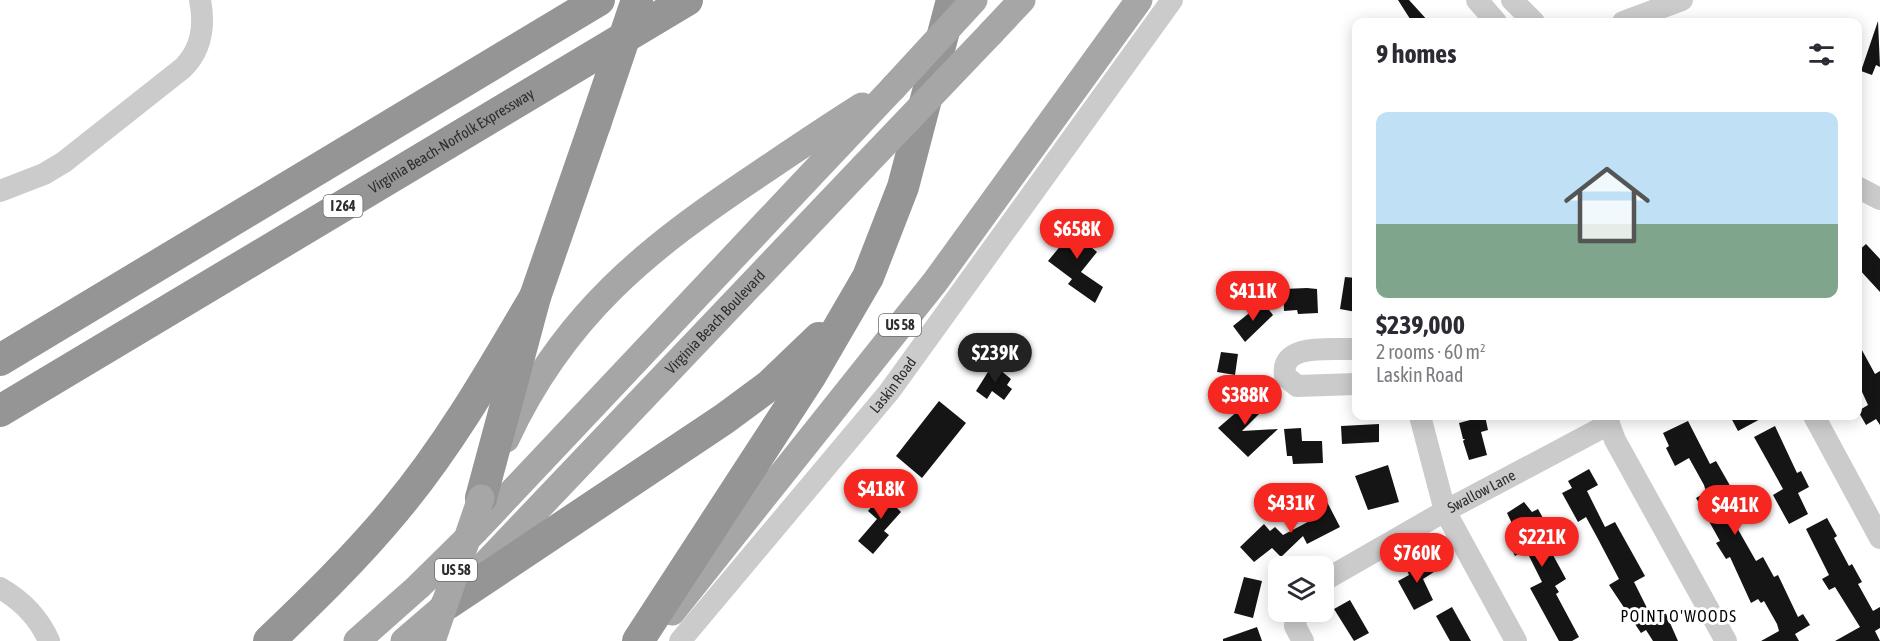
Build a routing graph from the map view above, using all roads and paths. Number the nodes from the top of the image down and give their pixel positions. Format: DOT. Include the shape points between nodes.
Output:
graph roads {
  1 [pos="200,0"];
  2 [pos="599,0"];
  3 [pos="637,0"];
  4 [pos="687,0"];
  5 [pos="952,0"];
  6 [pos="974,0"];
  7 [pos="1022,0"];
  8 [pos="1139,0"];
  9 [pos="1172,0"];
  10 [pos="1478,0"];
  11 [pos="1512,0"];
  12 [pos="1682,0"];
  13 [pos="1630,13"];
  14 [pos="1494,18"];
  15 [pos="1530,18"];
  16 [pos="894,87"];
  17 [pos="1862,190"];
  18 [pos="0,191"];
  19 [pos="1880,199"];
  20 [pos="868,277"];
  21 [pos="535,297"];
  22 [pos="1352,349"];
  23 [pos="0,360"];
  24 [pos="1352,384"];
  25 [pos="0,411"];
  26 [pos="1421,420"];
  27 [pos="1607,420"];
  28 [pos="1816,420"];
  29 [pos="481,498"];
  30 [pos="1445,511"];
  31 [pos="1880,538"];
  32 [pos="1334,575"];
  33 [pos="0,588"];
  34 [pos="447,604"];
  35 [pos="1296,622"];
  36 [pos="49,641"];
  37 [pos="269,641"];
  38 [pos="357,641"];
  39 [pos="404,641"];
  40 [pos="432,641"];
  41 [pos="638,641"];
  42 [pos="648,641"];
  43 [pos="680,641"];
  44 [pos="1303,641"];
  45 [pos="1516,641"];
  46 [pos="1726,641"];
  1 -- 18 [label="street" via="201,38 183,68 64,162"];
  2 -- 23 [label="highway"];
  3 -- 21 [label="highway, bridge"];
  4 -- 25 [label="highway, Virginia Beach-Norfolk Expressway / I 264"];
  5 -- 20 [label="highway" via="903,187"];
  6 -- 16 [label="main road, US 58, bridge"];
  7 -- 34 [label="main road, Virginia Beach Boulevard, bridge"];
  8 -- 42 [label="main road, US 58" via="935,282"];
  9 -- 43 [label="street, Laskin Road" via="889,392"];
  10 -- 14 [label="street"];
  11 -- 15 [label="street"];
  12 -- 13 [label="street"];
  16 -- 29 [label="main road, US 58" via="687,222 613,284 558,348 532,387"];
  16 -- 38 [label="main road" via="476,530"];
  17 -- 19 [label="street"];
  20 -- 34 [label="highway" via="818,339 770,385 724,420"];
  20 -- 41 [label="highway" via="811,375"];
  21 -- 29 [label="highway"];
  21 -- 37 [label="highway" via="472,405 396,508 340,573"];
  22 -- 24 [label="street" via="1297,352 1287,358 1283,367 1285,376 1297,386"];
  26 -- 30 [label="street"];
  27 -- 30 [label="street, Swallow Lane"];
  27 -- 46 [label="street"];
  28 -- 31 [label="street"];
  29 -- 40 [label="main road, US 58, bridge"];
  30 -- 32 [label="street, Swallow Lane"];
  30 -- 45 [label="street"];
  33 -- 36 [label="street" via="14,596 42,625"];
  34 -- 39 [label="main road, Virginia Beach Boulevard"];
  35 -- 44 [label="street"];
}
